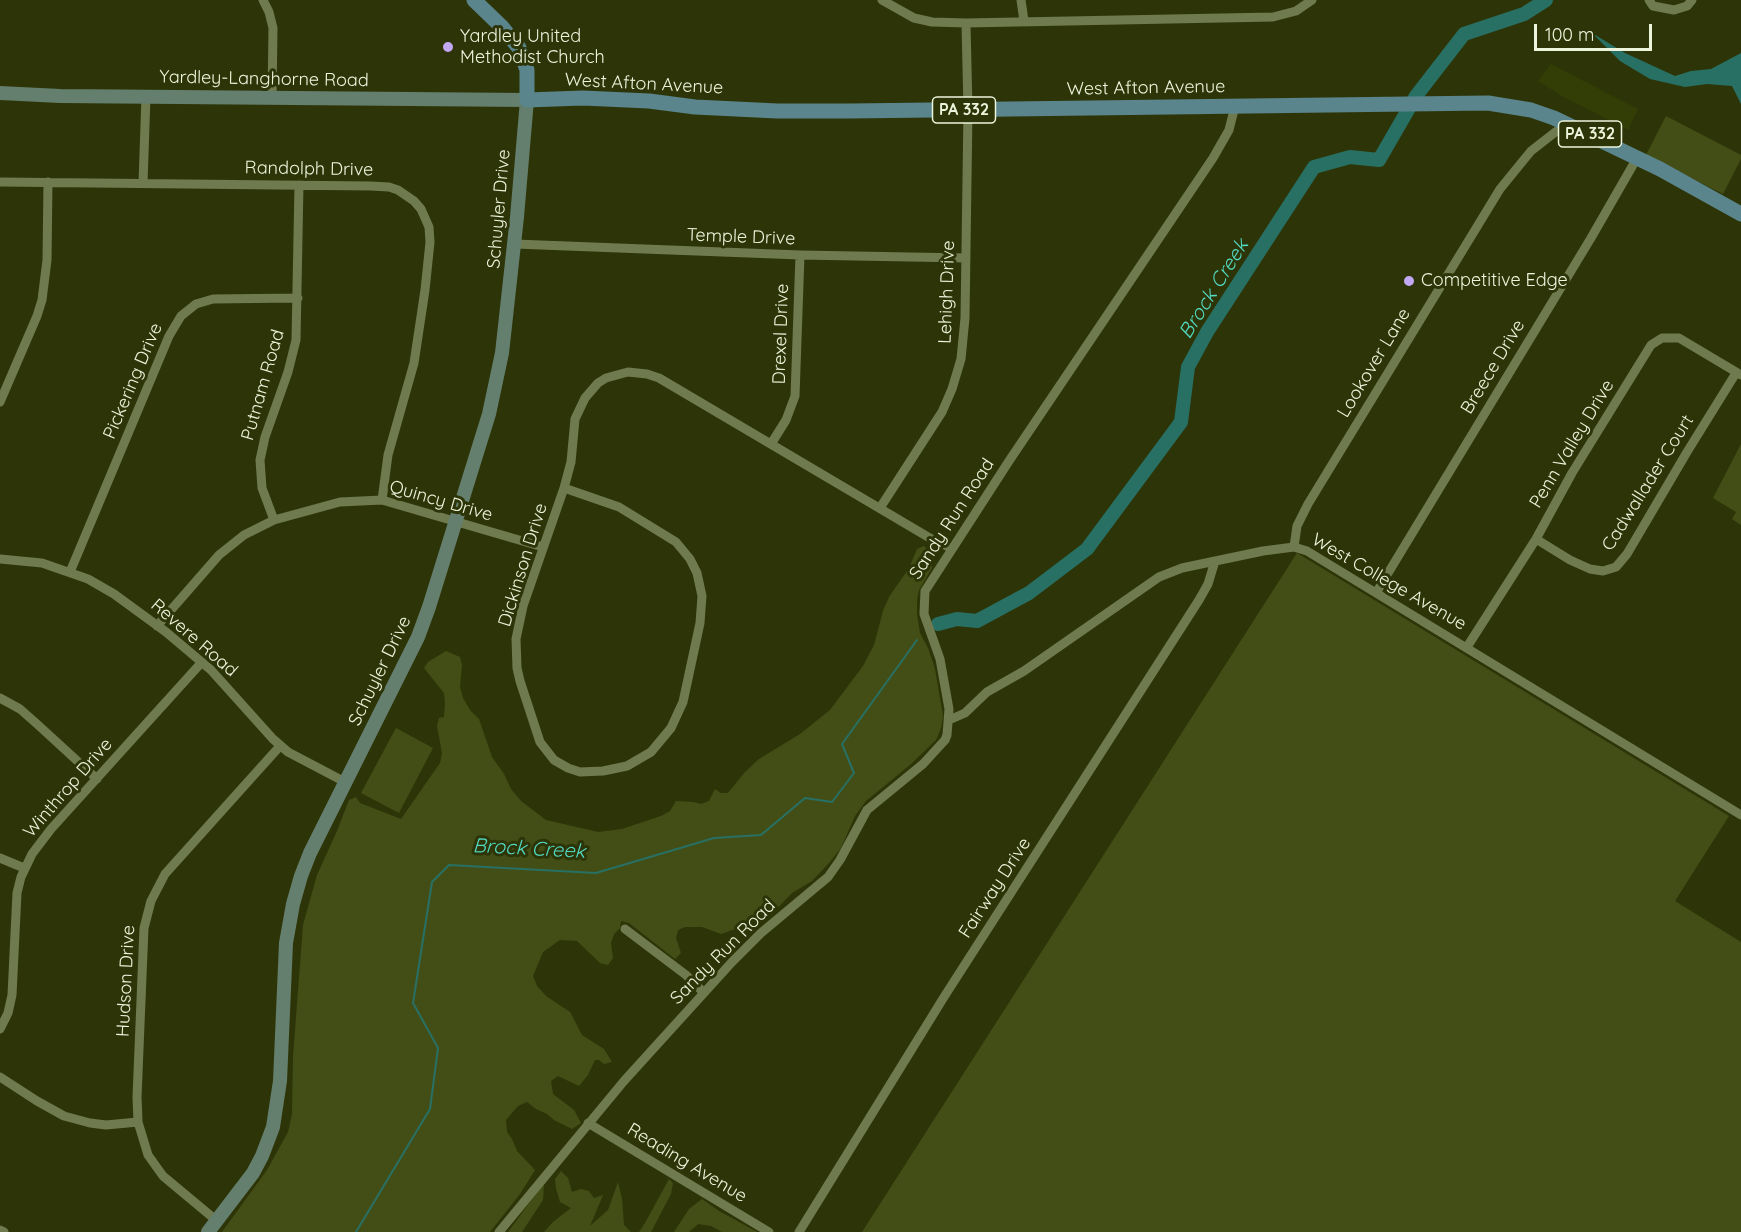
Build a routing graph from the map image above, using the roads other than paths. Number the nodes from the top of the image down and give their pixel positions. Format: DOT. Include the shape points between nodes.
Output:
graph roads {
  1 [pos="263,0"];
  2 [pos="474,0"];
  3 [pos="882,0"];
  4 [pos="1021,0"];
  5 [pos="1312,0"];
  6 [pos="1649,0"];
  7 [pos="1692,0"];
  8 [pos="1024,21"];
  9 [pos="966,23"];
  10 [pos="0,93"];
  11 [pos="146,96"];
  12 [pos="272,98"];
  13 [pos="527,100"];
  14 [pos="1235,106"];
  15 [pos="968,110"];
  16 [pos="1567,123"];
  17 [pos="1637,158"];
  18 [pos="0,182"];
  19 [pos="48,182"];
  20 [pos="143,183"];
  21 [pos="298,185"];
  22 [pos="1741,214"];
  23 [pos="514,244"];
  24 [pos="800,255"];
  25 [pos="966,258"];
  26 [pos="298,298"];
  27 [pos="1739,374"];
  28 [pos="0,402"];
  29 [pos="771,444"];
  30 [pos="564,488"];
  31 [pos="382,500"];
  32 [pos="880,508"];
  33 [pos="274,520"];
  34 [pos="456,521"];
  35 [pos="1536,539"];
  36 [pos="543,547"];
  37 [pos="1294,547"];
  38 [pos="951,548"];
  39 [pos="0,559"];
  40 [pos="1215,561"];
  41 [pos="70,572"];
  42 [pos="1376,593"];
  43 [pos="158,626"];
  44 [pos="1467,647"];
  45 [pos="202,662"];
  46 [pos="0,698"];
  47 [pos="950,720"];
  48 [pos="280,746"];
  49 [pos="97,780"];
  50 [pos="345,782"];
  51 [pos="1741,815"];
  52 [pos="0,858"];
  53 [pos="24,868"];
  54 [pos="625,929"];
  55 [pos="704,993"];
  56 [pos="0,1029"];
  57 [pos="0,1077"];
  58 [pos="138,1122"];
  59 [pos="588,1123"];
  60 [pos="212,1226"];
  61 [pos="0,1230"];
  62 [pos="4,1232"];
  63 [pos="499,1232"];
  64 [pos="769,1232"];
  65 [pos="799,1232"];
  1 -- 12 [label="street" via="273,28"];
  2 -- 13 [label="main road" via="519,48 527,70"];
  3 -- 9 [label="street" via="914,18"];
  4 -- 8 [label="street"];
  5 -- 8 [label="street" via="1296,11 1273,17"];
  6 -- 7 [label="street" via="1653,6 1674,10"];
  8 -- 9 [label="street"];
  9 -- 15 [label="street, Lehigh Drive"];
  10 -- 11 [label="street, Yardley-Langhorne Road"];
  11 -- 12 [label="street, Yardley-Langhorne Road"];
  11 -- 20 [label="street"];
  12 -- 13 [label="street, Yardley-Langhorne Road"];
  13 -- 15 [label="main road, West Afton Avenue / PA 332" via="584,98 777,111"];
  13 -- 23 [label="street, Schuyler Drive"];
  14 -- 15 [label="main road, West Afton Avenue / PA 332"];
  14 -- 16 [label="main road, West Afton Avenue / PA 332" via="1488,103"];
  14 -- 38 [label="street, Sandy Run Road" via="1229,130 1213,158"];
  15 -- 25 [label="street, Lehigh Drive"];
  16 -- 17 [label="main road, West Afton Avenue / PA 332"];
  16 -- 37 [label="street, Lookover Lane" via="1531,151 1500,189 1308,504 1297,526"];
  17 -- 22 [label="main road, West Afton Avenue / PA 332"];
  17 -- 42 [label="street, Breece Drive"];
  18 -- 19 [label="street, Randolph Drive"];
  19 -- 20 [label="street, Randolph Drive"];
  19 -- 28 [label="street" via="42,300"];
  20 -- 21 [label="street, Randolph Drive"];
  21 -- 26 [label="street, Putnam Road"];
  21 -- 31 [label="street, Randolph Drive" via="389,187 414,201 429,227 419,339 388,455"];
  23 -- 24 [label="street, Temple Drive"];
  23 -- 34 [label="street, Schuyler Drive" via="497,382"];
  24 -- 25 [label="street, Temple Drive"];
  24 -- 29 [label="street, Drexel Drive" via="795,396"];
  25 -- 32 [label="street, Lehigh Drive" via="964,340 952,390 934,428"];
  26 -- 33 [label="street, Putnam Road" via="292,358 260,460 262,488"];
  26 -- 41 [label="street, Pickering Drive" via="213,298 196,304 181,316 169,336"];
  27 -- 35 [label="street, Cadwallader Court" via="1616,567 1590,569"];
  27 -- 35 [label="street, Penn Valley Drive" via="1679,338 1670,336 1656,341 1644,354"];
  29 -- 30 [label="street, Dickinson Drive" via="659,378 638,372 617,374 598,383 578,412"];
  29 -- 32 [label="street, Dickinson Drive"];
  30 -- 36 [label="street, Dickinson Drive"];
  30 -- 36 [label="street, Dickinson Drive" via="619,507 666,535 690,559 699,582 702,607 678,717 659,744 627,766 590,772 568,768 548,753 537,733 520,681 516,646 523,606"];
  31 -- 33 [label="street, Quincy Drive" via="340,502"];
  31 -- 34 [label="street, Quincy Drive"];
  32 -- 38 [label="street, Dickinson Drive"];
  33 -- 43 [label="street, Quincy Drive" via="244,535 219,555"];
  34 -- 36 [label="street, Quincy Drive"];
  34 -- 50 [label="street, Schuyler Drive" via="418,637"];
  35 -- 44 [label="street, Penn Valley Drive"];
  37 -- 40 [label="street, West College Avenue"];
  37 -- 42 [label="street, West College Avenue"];
  38 -- 47 [label="street, Sandy Run Road" via="927,586 923,603 940,659"];
  39 -- 41 [label="street, Revere Road" via="32,561"];
  40 -- 47 [label="street, West College Avenue" via="1159,578"];
  40 -- 65 [label="street, Fairway Drive" via="1199,600 944,997"];
  41 -- 43 [label="street, Revere Road" via="114,594"];
  42 -- 44 [label="street, West College Avenue"];
  43 -- 45 [label="street, Revere Road"];
  44 -- 51 [label="street, West College Avenue"];
  45 -- 48 [label="street, Revere Road"];
  45 -- 49 [label="street, Winthrop Drive"];
  46 -- 49 [label="street" via="38,724"];
  47 -- 55 [label="street, Sandy Run Road" via="945,740 932,755 867,810 828,877 761,933"];
  48 -- 50 [label="street, Revere Road"];
  48 -- 58 [label="street, Hudson Drive" via="176,861 151,901 143,942"];
  49 -- 53 [label="street, Winthrop Drive" via="45,836"];
  50 -- 60 [label="street, Schuyler Drive" via="310,853 290,915 280,1081 273,1127 253,1173"];
  52 -- 53 [label="street"];
  53 -- 56 [label="street, Winthrop Drive" via="15,906 11,1003"];
  54 -- 55 [label="street"];
  55 -- 59 [label="street, Sandy Run Road"];
  57 -- 58 [label="street" via="71,1118 106,1125"];
  58 -- 60 [label="street, Hudson Drive" via="148,1155"];
  59 -- 63 [label="street, Sandy Run Road"];
  59 -- 64 [label="street, Reading Avenue"];
  61 -- 62 [label="street"];
}
